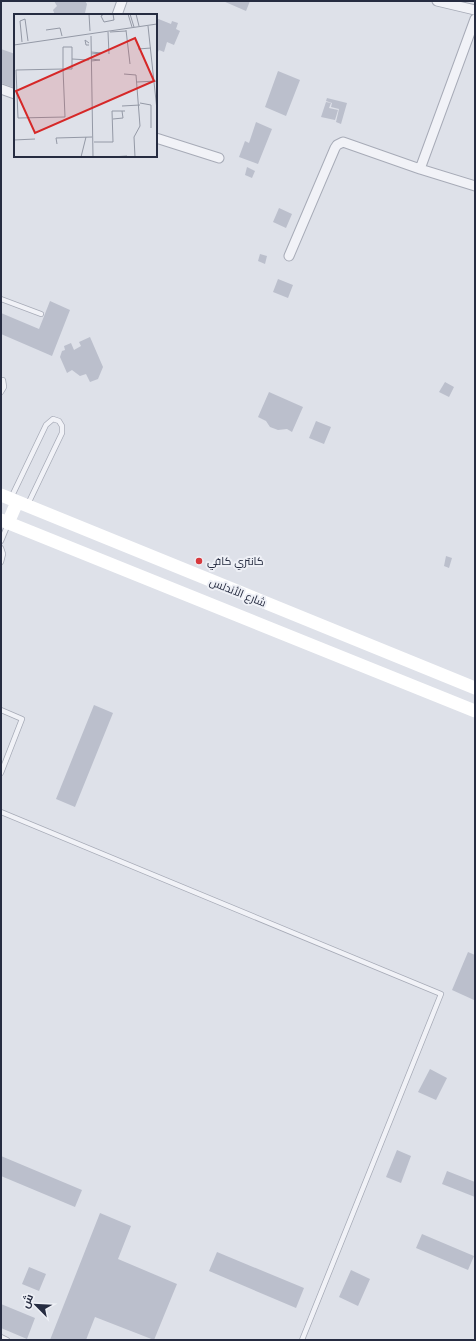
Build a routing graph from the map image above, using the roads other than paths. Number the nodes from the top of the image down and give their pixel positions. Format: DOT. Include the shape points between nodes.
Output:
graph roads {
  1 [pos="122,1"];
  2 [pos="437,1"];
  3 [pos="475,10"];
  4 [pos="117,14"];
  5 [pos="475,19"];
  6 [pos="1,89"];
  7 [pos="14,94"];
  8 [pos="157,138"];
  9 [pos="218,158"];
  10 [pos="420,169"];
  11 [pos="475,186"];
  12 [pos="289,256"];
  13 [pos="1,299"];
  14 [pos="42,314"];
  15 [pos="1,380"];
  16 [pos="1,392"];
  17 [pos="14,501"];
  18 [pos="5,522"];
  19 [pos="1,541"];
  20 [pos="1,548"];
  21 [pos="1,562"];
  22 [pos="475,688"];
  23 [pos="1,710"];
  24 [pos="475,711"];
  25 [pos="1,773"];
  26 [pos="1,812"];
  27 [pos="1,1338"];
  28 [pos="7,1340"];
  29 [pos="302,1340"];
  1 -- 4 [label="street"];
  2 -- 3 [label="street"];
  5 -- 10 [label="street"];
  6 -- 7 [label="street"];
  8 -- 9 [label="street"];
  10 -- 11 [label="street"];
  10 -- 12 [label="street" via="348,143 338,144"];
  13 -- 14 [label="lane"];
  15 -- 16 [label="lane" via="4,386"];
  17 -- 17 [label="lane" via="62,433 59,421 52,419 46,425"];
  17 -- 18 [label="main road"];
  17 -- 22 [label="main road, شارع الأندلس"];
  18 -- 19 [label="lane"];
  18 -- 24 [label="main road, شارع الأندلس"];
  20 -- 21 [label="lane"];
  23 -- 25 [label="lane" via="22,719"];
  26 -- 29 [label="lane" via="441,994"];
  27 -- 28 [label="lane"];
}
